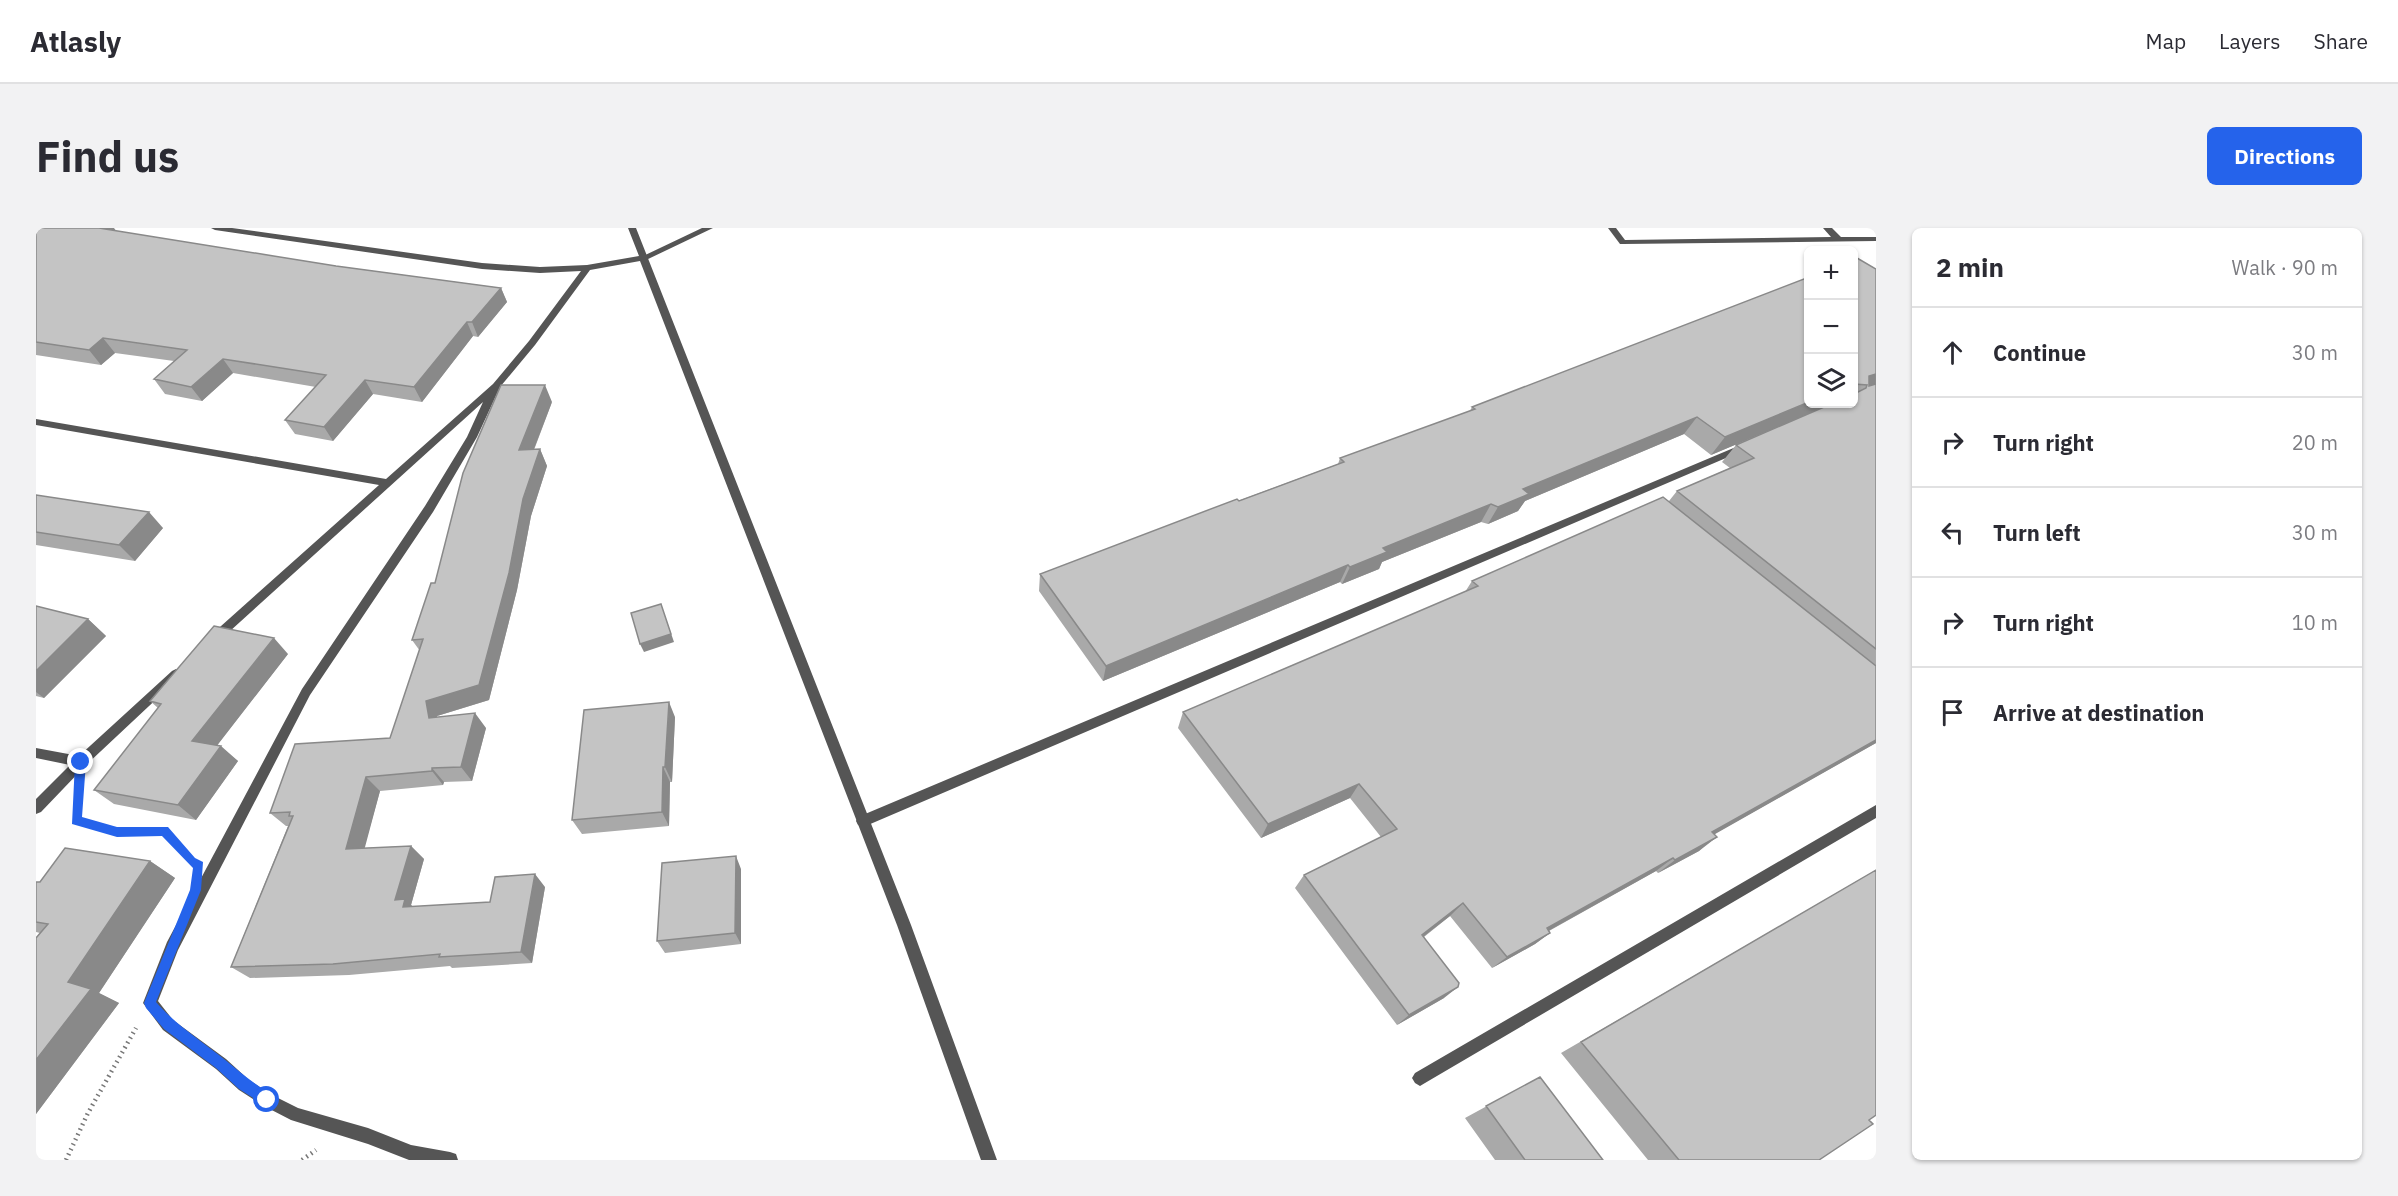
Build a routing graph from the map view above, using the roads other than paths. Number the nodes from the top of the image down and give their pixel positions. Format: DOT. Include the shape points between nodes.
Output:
graph roads {
  1 [pos="215,228"];
  2 [pos="632,228"];
  3 [pos="709,228"];
  4 [pos="1612,228"];
  5 [pos="1827,228"];
  6 [pos="1838,239"];
  7 [pos="1876,240"];
  8 [pos="643,258"];
  9 [pos="587,268"];
  10 [pos="496,386"];
  11 [pos="36,422"];
  12 [pos="1756,441"];
  13 [pos="389,483"];
  14 [pos="202,650"];
  15 [pos="184,666"];
  16 [pos="36,753"];
  17 [pos="81,762"];
  18 [pos="36,808"];
  19 [pos="1876,812"];
  20 [pos="863,821"];
  21 [pos="1420,1078"];
  22 [pos="450,1160"];
  23 [pos="988,1160"];
  1 -- 9 [label="street" via="482,266"];
  2 -- 8 [label="street"];
  3 -- 8 [label="street"];
  4 -- 6 [label="street" via="1623,242"];
  5 -- 6 [label="street"];
  6 -- 7 [label="street"];
  8 -- 9 [label="street"];
  8 -- 20 [label="street"];
  9 -- 10 [label="street"];
  10 -- 13 [label="street"];
  10 -- 22 [label="street" via="472,437 429,509 306,692 172,947 150,1003 168,1025 267,1100 296,1115 411,1153"];
  11 -- 13 [label="street"];
  12 -- 20 [label="street" via="1640,497"];
  13 -- 14 [label="street"];
  15 -- 17 [label="street"];
  16 -- 17 [label="street"];
  17 -- 18 [label="street"];
  19 -- 21 [label="street"];
  20 -- 23 [label="street"];
}
